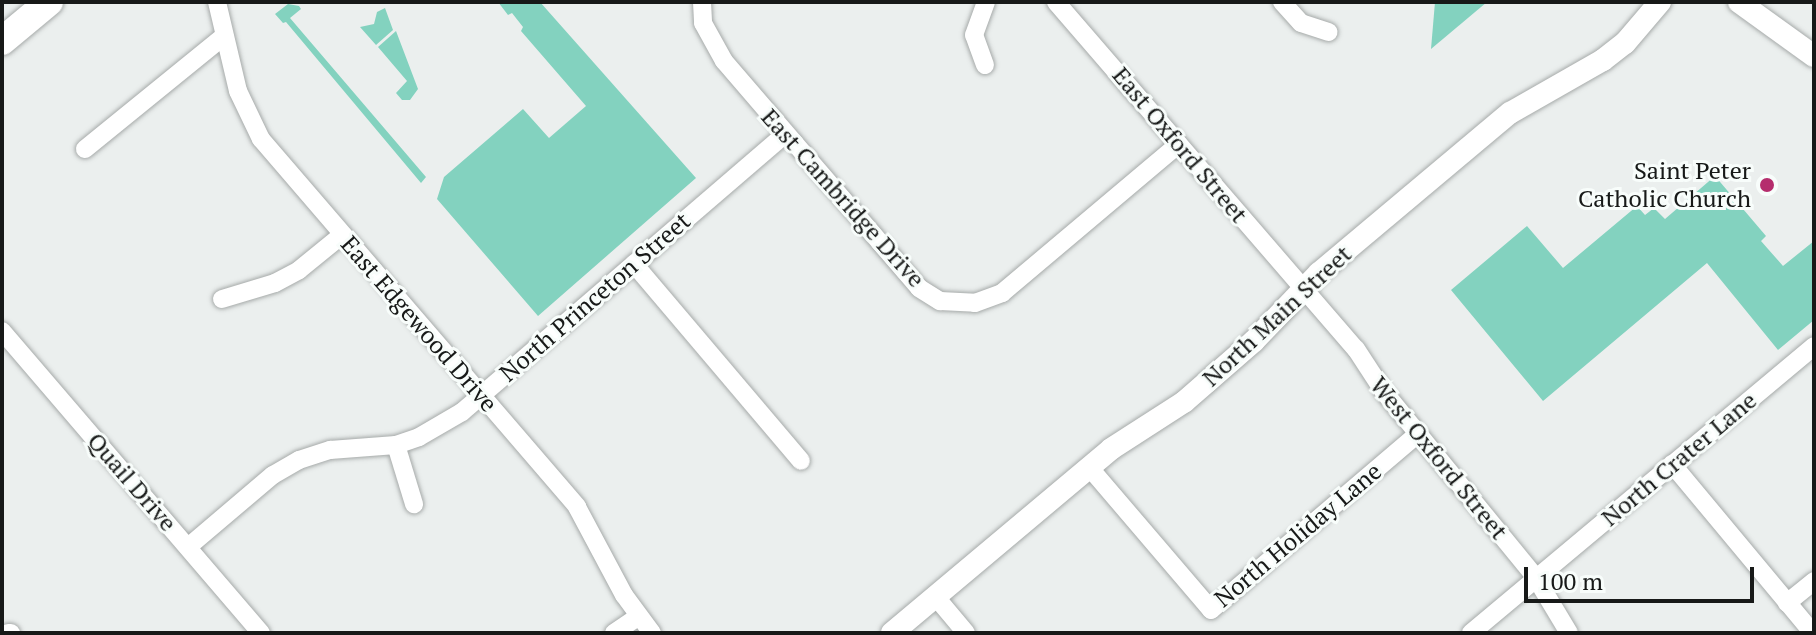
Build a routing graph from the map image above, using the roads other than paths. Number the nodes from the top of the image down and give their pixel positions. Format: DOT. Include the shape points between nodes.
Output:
graph roads {
  1 [pos="49,2"];
  2 [pos="217,2"];
  3 [pos="702,2"];
  4 [pos="986,2"];
  5 [pos="1056,2"];
  6 [pos="1282,2"];
  7 [pos="1660,2"];
  8 [pos="1739,2"];
  9 [pos="1329,32"];
  10 [pos="223,37"];
  11 [pos="2,41"];
  12 [pos="1814,56"];
  13 [pos="985,65"];
  14 [pos="785,134"];
  15 [pos="1179,144"];
  16 [pos="85,149"];
  17 [pos="342,235"];
  18 [pos="634,264"];
  19 [pos="1302,288"];
  20 [pos="222,299"];
  21 [pos="2,331"];
  22 [pos="1814,346"];
  23 [pos="481,396"];
  24 [pos="1418,434"];
  25 [pos="396,445"];
  26 [pos="801,461"];
  27 [pos="1672,464"];
  28 [pos="1089,467"];
  29 [pos="414,504"];
  30 [pos="188,547"];
  31 [pos="1536,578"];
  32 [pos="1814,581"];
  33 [pos="935,596"];
  34 [pos="1787,603"];
  35 [pos="638,617"];
  36 [pos="261,633"];
  37 [pos="614,633"];
  38 [pos="652,633"];
  39 [pos="892,633"];
  40 [pos="966,633"];
  41 [pos="1471,633"];
  42 [pos="1569,633"];
  43 [pos="1813,633"];
  1 -- 11 [label="main road"];
  2 -- 10 [label="street, East Edgewood Drive"];
  3 -- 14 [label="street, East Cambridge Drive" via="711,44"];
  4 -- 13 [label="street" via="974,35"];
  5 -- 15 [label="street, East Oxford Street"];
  6 -- 9 [label="street" via="1301,23"];
  7 -- 19 [label="street, North Main Street" via="1625,43 1510,113"];
  8 -- 12 [label="street"];
  10 -- 16 [label="street"];
  10 -- 17 [label="street, East Edgewood Drive" via="248,117"];
  14 -- 15 [label="street, East Cambridge Drive" via="919,288 940,301 958,304 1002,293"];
  14 -- 18 [label="street, North Princeton Street"];
  15 -- 19 [label="street, East Oxford Street"];
  17 -- 20 [label="street" via="275,283"];
  17 -- 23 [label="street, East Edgewood Drive"];
  18 -- 23 [label="street, North Princeton Street"];
  18 -- 26 [label="street"];
  19 -- 24 [label="street, West Oxford Street" via="1356,349"];
  19 -- 28 [label="street, North Main Street" via="1254,341 1184,402"];
  21 -- 30 [label="street, Quail Drive"];
  22 -- 27 [label="street, North Crater Lane"];
  23 -- 25 [label="street, North Princeton Street" via="439,427"];
  23 -- 35 [label="street, East Edgewood Drive" via="577,507"];
  24 -- 28 [label="street, North Holiday Lane" via="1211,610"];
  24 -- 31 [label="street, West Oxford Street"];
  25 -- 29 [label="street"];
  25 -- 30 [label="street, North Princeton Street" via="330,450 299,460 273,475"];
  27 -- 31 [label="street, North Crater Lane"];
  27 -- 34 [label="street"];
  28 -- 33 [label="street, North Main Street"];
  30 -- 36 [label="street, Quail Drive"];
  31 -- 41 [label="street, North Crater Lane"];
  31 -- 42 [label="street, West Oxford Street"];
  32 -- 34 [label="street"];
  33 -- 39 [label="street, North Main Street"];
  33 -- 40 [label="street"];
  34 -- 43 [label="street"];
  35 -- 37 [label="street"];
  35 -- 38 [label="street, East Edgewood Drive"];
}
